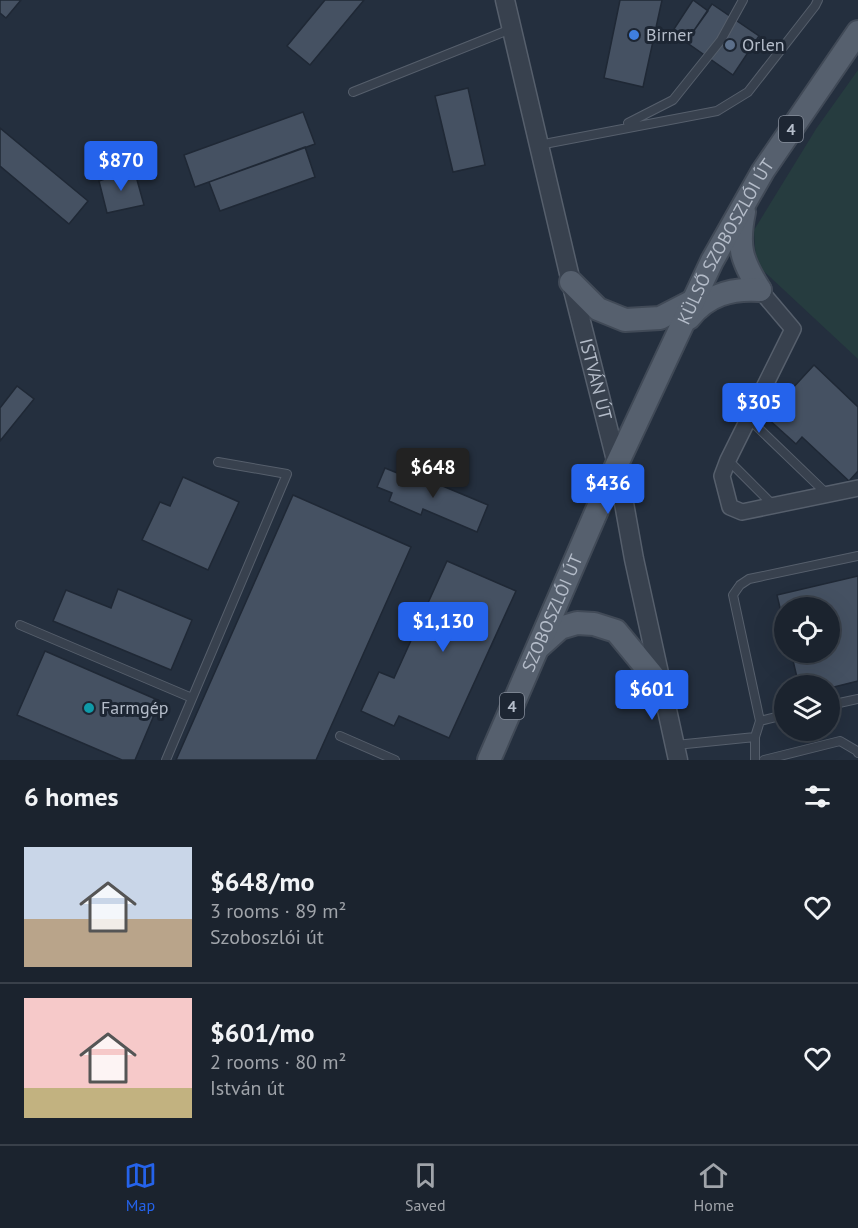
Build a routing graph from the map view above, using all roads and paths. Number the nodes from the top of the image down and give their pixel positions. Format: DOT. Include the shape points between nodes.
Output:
graph roads {
  1 [pos="505,0"];
  2 [pos="743,0"];
  3 [pos="818,0"];
  4 [pos="511,29"];
  5 [pos="858,32"];
  6 [pos="353,92"];
  7 [pos="611,130"];
  8 [pos="539,145"];
  9 [pos="746,201"];
  10 [pos="571,282"];
  11 [pos="760,290"];
  12 [pos="691,302"];
  13 [pos="677,333"];
  14 [pos="748,418"];
  15 [pos="728,460"];
  16 [pos="218,462"];
  17 [pos="617,464"];
  18 [pos="858,488"];
  19 [pos="828,495"];
  20 [pos="774,506"];
  21 [pos="858,556"];
  22 [pos="20,625"];
  23 [pos="536,652"];
  24 [pos="663,688"];
  25 [pos="192,698"];
  26 [pos="858,699"];
  27 [pos="840,703"];
  28 [pos="774,718"];
  29 [pos="760,721"];
  30 [pos="340,736"];
  31 [pos="755,736"];
  32 [pos="858,753"];
  33 [pos="676,755"];
  34 [pos="166,760"];
  35 [pos="395,760"];
  36 [pos="489,760"];
  37 [pos="755,760"];
  38 [pos="764,760"];
  1 -- 4 [label="street, ISTVÁN ÚT"];
  2 -- 7 [label="lane" via="721,40 673,100"];
  3 -- 7 [label="lane" via="748,92 717,111"];
  4 -- 6 [label="lane"];
  4 -- 8 [label="street, ISTVÁN ÚT"];
  5 -- 9 [label="main road, KÜLSŐ SZOBOSZLÓI ÚT / 4"];
  7 -- 8 [label="lane"];
  8 -- 10 [label="street, ISTVÁN ÚT"];
  9 -- 11 [label="main road" via="741,254"];
  9 -- 12 [label="main road, KÜLSŐ SZOBOSZLÓI ÚT / 4"];
  10 -- 12 [label="main road" via="598,309 625,320 660,318"];
  10 -- 17 [label="street, ISTVÁN ÚT"];
  11 -- 13 [label="main road" via="730,290 711,298 697,308"];
  11 -- 14 [label="street" via="793,329"];
  12 -- 13 [label="main road, KÜLSŐ SZOBOSZLÓI ÚT / 4"];
  13 -- 17 [label="main road, KÜLSŐ SZOBOSZLÓI ÚT / 4"];
  14 -- 15 [label="street"];
  14 -- 19 [label="lane"];
  15 -- 20 [label="lane"];
  15 -- 20 [label="street" via="722,476 730,507 741,512"];
  16 -- 25 [label="lane" via="287,474"];
  17 -- 23 [label="main road, SZOBOSZLÓI ÚT / 4"];
  17 -- 24 [label="street, ISTVÁN ÚT"];
  18 -- 19 [label="street"];
  19 -- 20 [label="street"];
  21 -- 29 [label="lane" via="748,579 733,595"];
  22 -- 25 [label="lane"];
  23 -- 24 [label="main road" via="560,628 577,623 616,630"];
  23 -- 36 [label="main road, SZOBOSZLÓI ÚT / 4"];
  24 -- 33 [label="street, ISTVÁN ÚT"];
  25 -- 34 [label="lane"];
  26 -- 27 [label="lane"];
  28 -- 29 [label="lane"];
  29 -- 31 [label="lane"];
  30 -- 35 [label="lane"];
  31 -- 33 [label="lane"];
  31 -- 37 [label="lane"];
  32 -- 38 [label="lane" via="840,741"];
}
